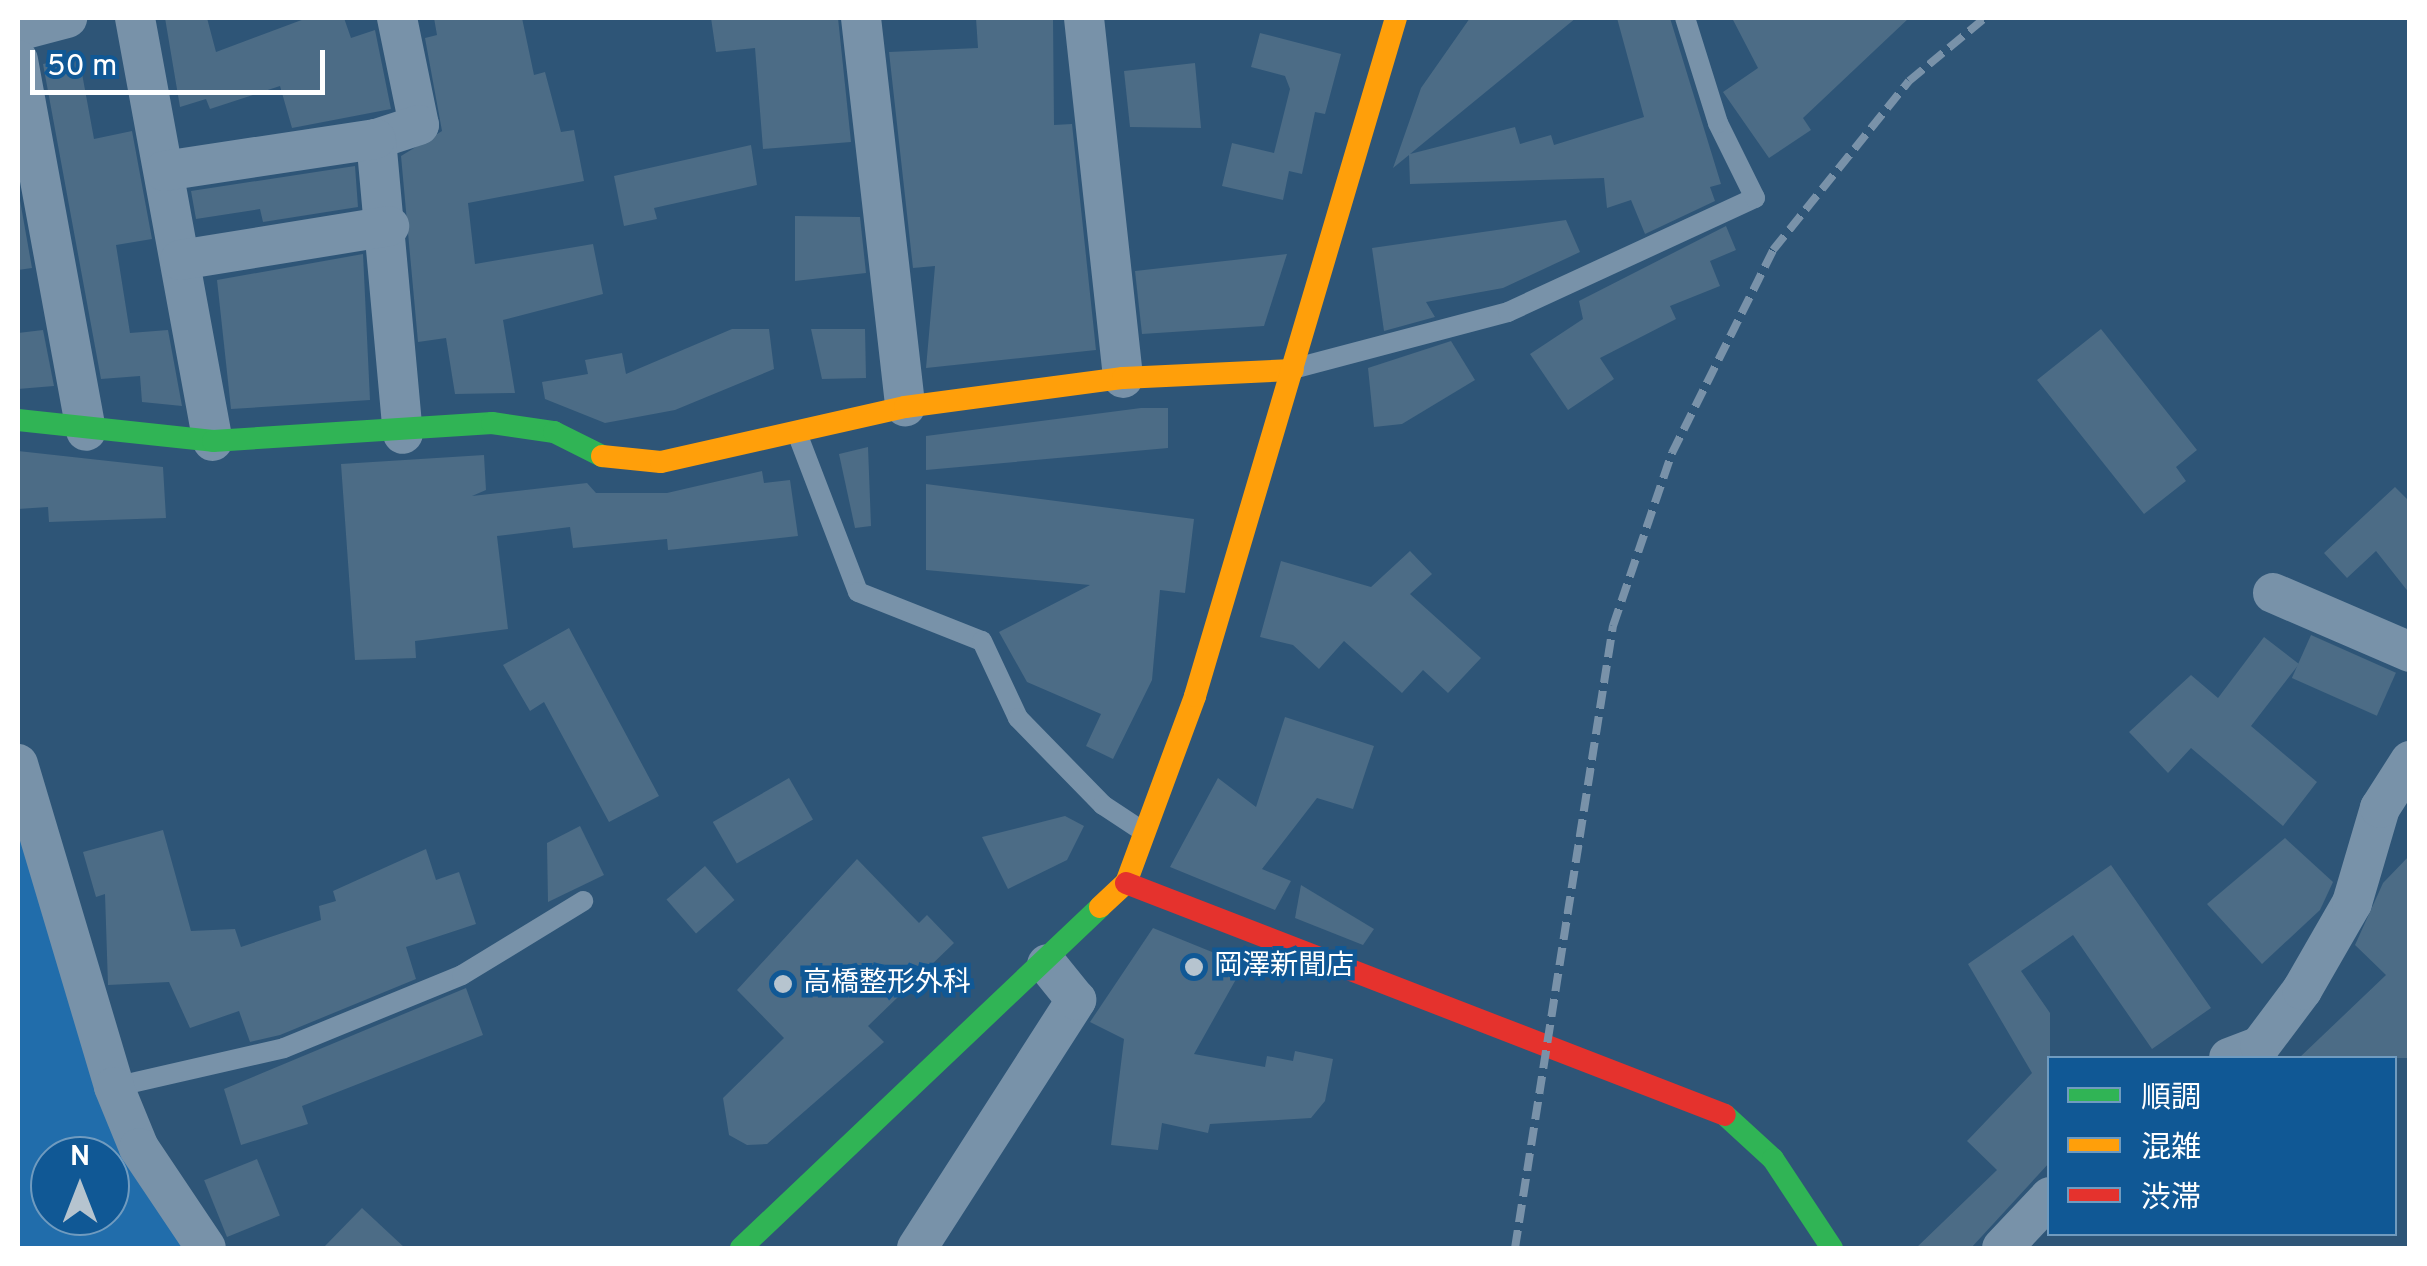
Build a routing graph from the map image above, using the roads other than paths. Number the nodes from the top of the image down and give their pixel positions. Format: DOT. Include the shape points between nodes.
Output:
graph roads {
  1 [pos="66,18"];
  2 [pos="135,18"];
  3 [pos="397,18"];
  4 [pos="860,18"];
  5 [pos="1084,18"];
  6 [pos="1396,18"];
  7 [pos="1685,18"];
  8 [pos="18,31"];
  9 [pos="18,60"];
  10 [pos="376,139"];
  11 [pos="164,171"];
  12 [pos="390,226"];
  13 [pos="180,260"];
  14 [pos="1293,370"];
  15 [pos="1123,378"];
  16 [pos="905,407"];
  17 [pos="18,420"];
  18 [pos="86,432"];
  19 [pos="796,432"];
  20 [pos="403,434"];
  21 [pos="213,440"];
  22 [pos="2273,593"];
  23 [pos="2410,652"];
  24 [pos="2410,761"];
  25 [pos="18,764"];
  26 [pos="1144,832"];
  27 [pos="1126,883"];
  28 [pos="583,900"];
  29 [pos="1047,964"];
  30 [pos="2234,1056"];
  31 [pos="114,1087"];
  32 [pos="2047,1200"];
  33 [pos="206,1248"];
  34 [pos="741,1248"];
  35 [pos="917,1248"];
  36 [pos="1832,1248"];
  37 [pos="2002,1248"];
  1 -- 8 [label="street"];
  2 -- 11 [label="street"];
  3 -- 10 [label="street" via="419,125"];
  4 -- 16 [label="street"];
  5 -- 15 [label="street"];
  6 -- 14 [label="street"];
  7 -- 14 [label="lane" via="1718,123 1755,198 1508,312"];
  9 -- 18 [label="street"];
  10 -- 11 [label="street"];
  10 -- 12 [label="street"];
  11 -- 13 [label="street"];
  12 -- 13 [label="street"];
  12 -- 20 [label="street" via="385,286"];
  13 -- 21 [label="street"];
  14 -- 15 [label="street"];
  14 -- 26 [label="street"];
  15 -- 16 [label="street"];
  16 -- 19 [label="street"];
  17 -- 18 [label="street"];
  18 -- 21 [label="street"];
  19 -- 20 [label="street" via="661,462 608,459 554,432 492,423"];
  19 -- 26 [label="lane" via="858,592 982,641 1018,718 1103,805"];
  20 -- 21 [label="street"];
  22 -- 23 [label="street"];
  24 -- 30 [label="street" via="2380,808 2352,903 2302,990 2260,1046"];
  25 -- 31 [label="street"];
  26 -- 27 [label="street"];
  27 -- 29 [label="street"];
  27 -- 36 [label="street" via="1528,1046 1720,1110 1773,1159"];
  28 -- 31 [label="lane" via="462,975 284,1048"];
  29 -- 34 [label="street"];
  29 -- 35 [label="street" via="1076,1000"];
  31 -- 33 [label="street" via="138,1148"];
  32 -- 37 [label="street"];
}
